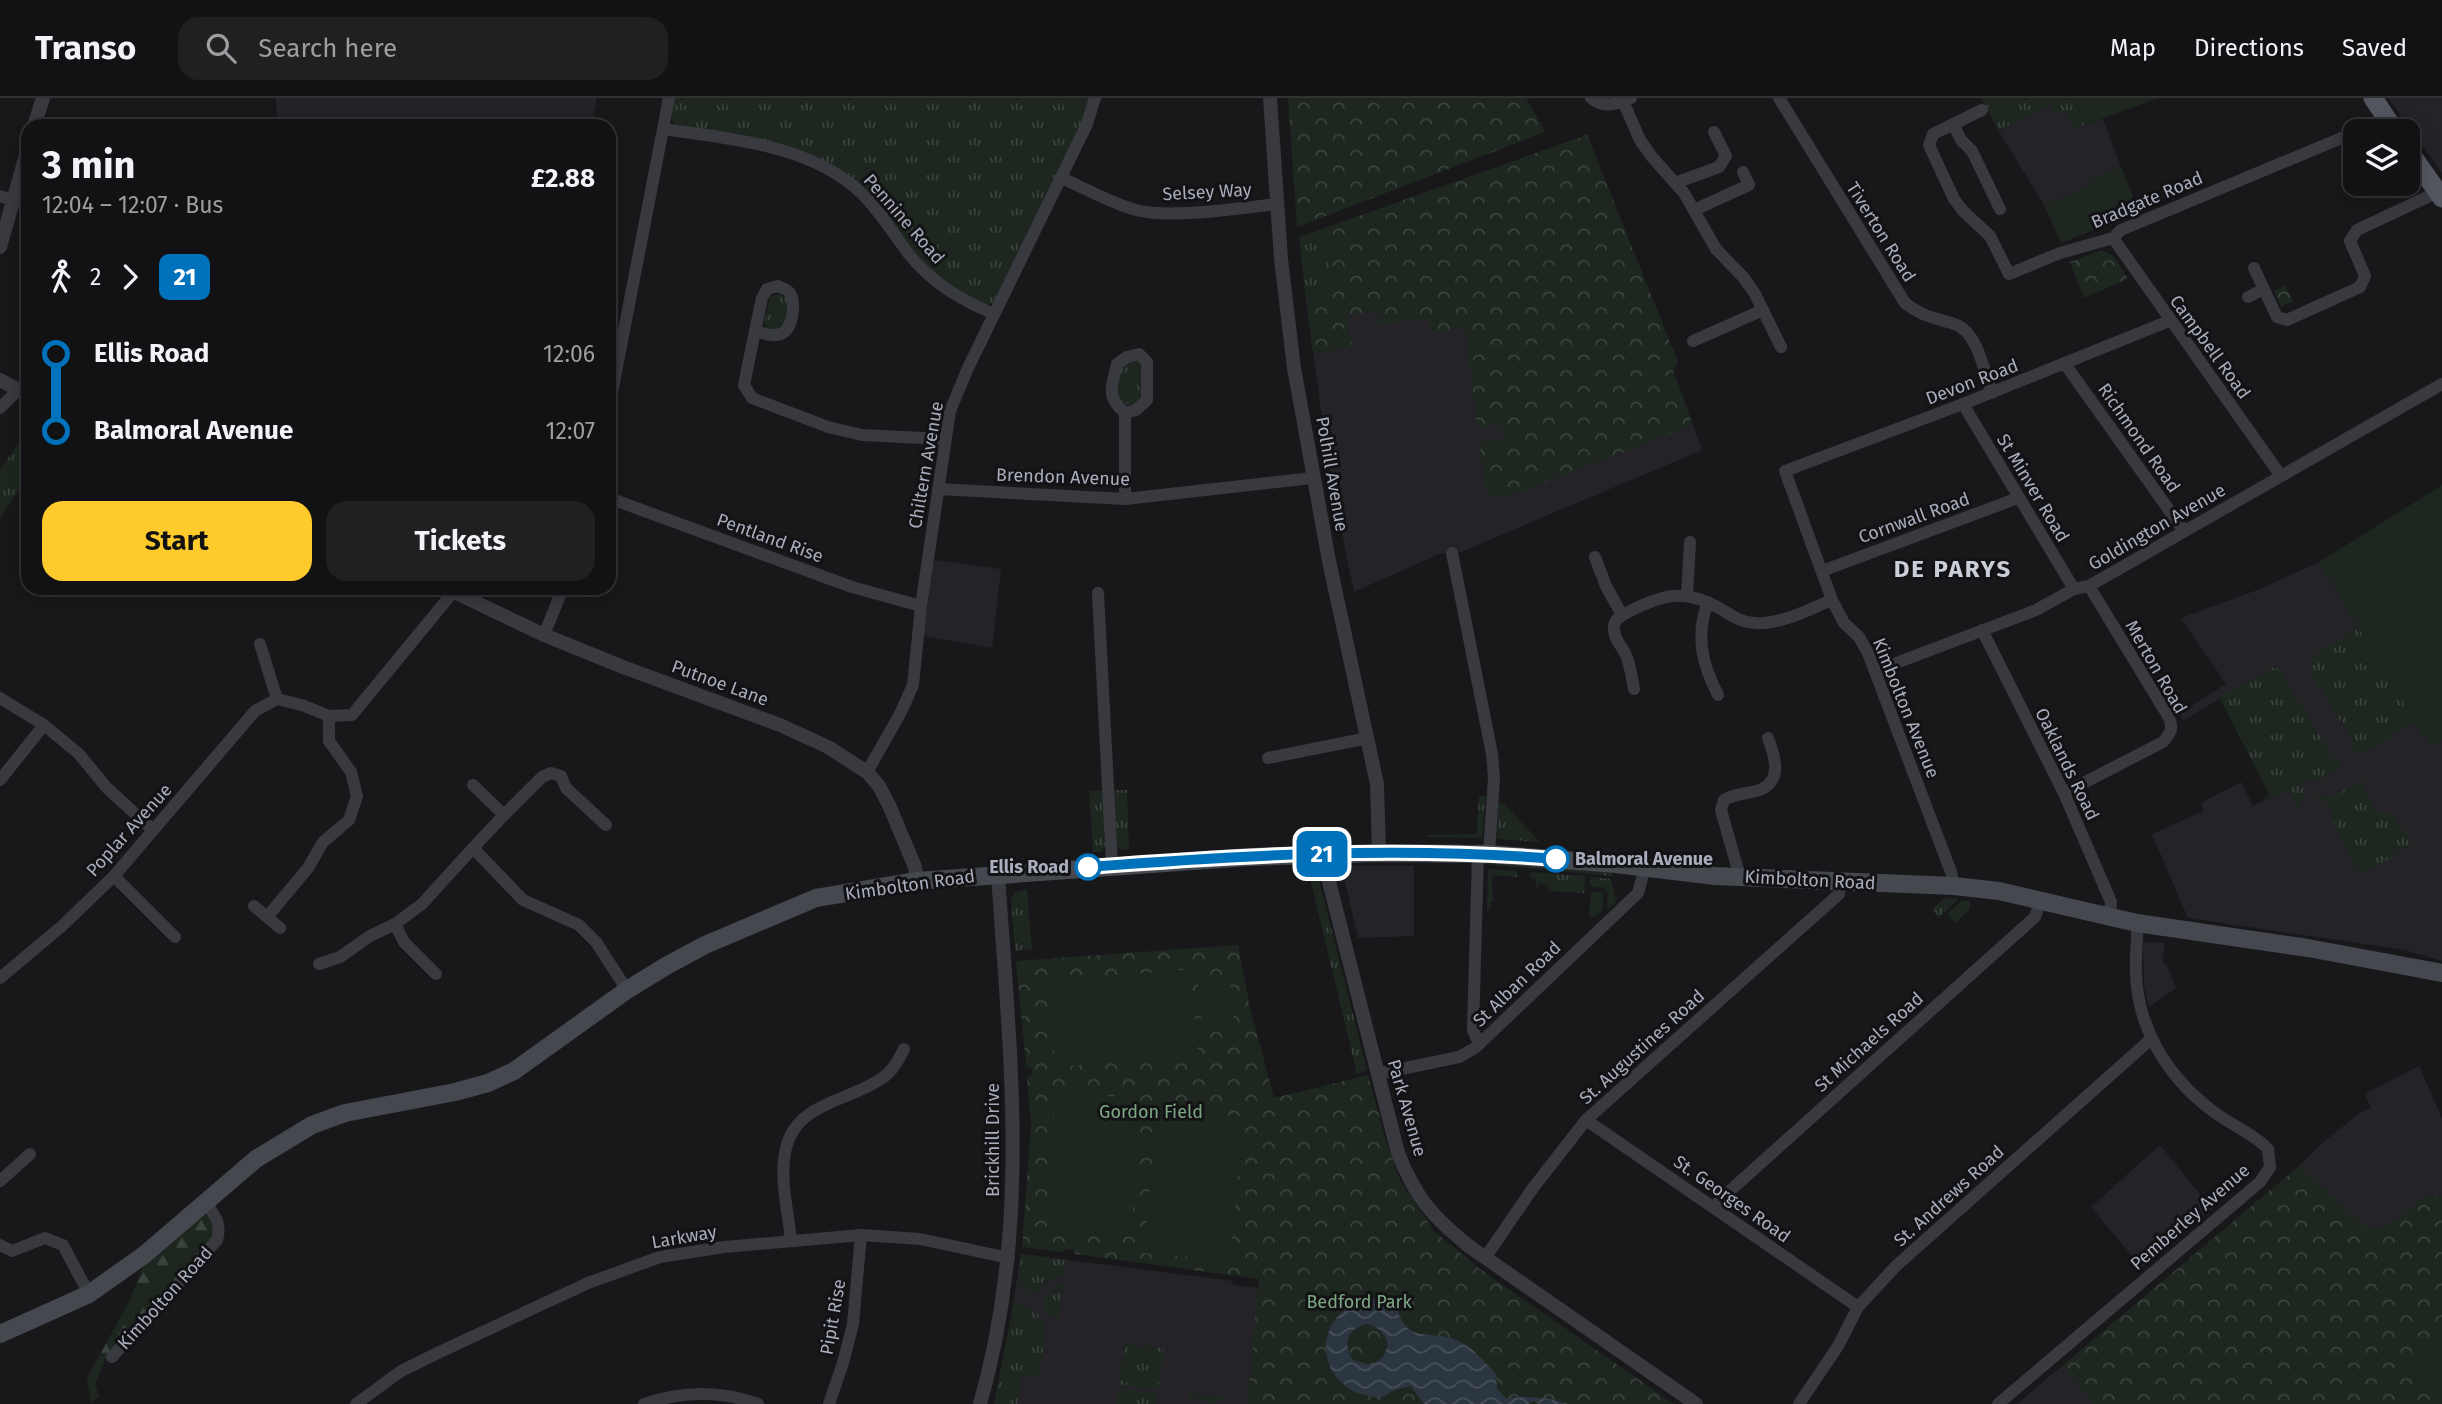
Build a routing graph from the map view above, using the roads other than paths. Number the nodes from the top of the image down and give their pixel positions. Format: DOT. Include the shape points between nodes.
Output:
graph roads {
  1 [pos="43,98"];
  2 [pos="670,98"];
  3 [pos="1095,98"];
  4 [pos="1270,98"];
  5 [pos="1591,98"];
  6 [pos="1779,98"];
  7 [pos="2373,98"];
  8 [pos="1627,100"];
  9 [pos="1982,110"];
  10 [pos="36,119"];
  11 [pos="2387,119"];
  12 [pos="1953,124"];
  13 [pos="663,129"];
  14 [pos="1714,132"];
  15 [pos="2343,138"];
  16 [pos="21,165"];
  17 [pos="2420,167"];
  18 [pos="1743,172"];
  19 [pos="1062,178"];
  20 [pos="1675,183"];
  21 [pos="2440,195"];
  22 [pos="7,198"];
  23 [pos="1277,204"];
  24 [pos="2000,209"];
  25 [pos="1694,210"];
  26 [pos="2113,238"];
  27 [pos="0,247"];
  28 [pos="2254,268"];
  29 [pos="2264,289"];
  30 [pos="2248,297"];
  31 [pos="1763,310"];
  32 [pos="994,314"];
  33 [pos="2169,321"];
  34 [pos="755,331"];
  35 [pos="616,333"];
  36 [pos="1693,341"];
  37 [pos="1781,347"];
  38 [pos="2065,364"];
  39 [pos="0,380"];
  40 [pos="2442,384"];
  41 [pos="21,391"];
  42 [pos="21,393"];
  43 [pos="1992,393"];
  44 [pos="1963,404"];
  45 [pos="0,408"];
  46 [pos="1125,413"];
  47 [pos="944,439"];
  48 [pos="1785,471"];
  49 [pos="2281,476"];
  50 [pos="1312,478"];
  51 [pos="938,489"];
  52 [pos="2018,498"];
  53 [pos="1125,499"];
  54 [pos="616,501"];
  55 [pos="2184,531"];
  56 [pos="1690,542"];
  57 [pos="1452,553"];
  58 [pos="1595,557"];
  59 [pos="1822,571"];
  60 [pos="2088,586"];
  61 [pos="2074,589"];
  62 [pos="1098,593"];
  63 [pos="446,595"];
  64 [pos="460,595"];
  65 [pos="560,595"];
  66 [pos="1687,595"];
  67 [pos="1832,600"];
  68 [pos="1708,602"];
  69 [pos="921,606"];
  70 [pos="1622,615"];
  71 [pos="1982,631"];
  72 [pos="544,635"];
  73 [pos="260,644"];
  74 [pos="1875,671"];
  75 [pos="1634,689"];
  76 [pos="1718,695"];
  77 [pos="0,698"];
  78 [pos="278,699"];
  79 [pos="329,716"];
  80 [pos="44,724"];
  81 [pos="1368,738"];
  82 [pos="1768,738"];
  83 [pos="1268,758"];
  84 [pos="867,772"];
  85 [pos="0,780"];
  86 [pos="472,785"];
  87 [pos="2064,793"];
  88 [pos="504,815"];
  89 [pos="606,825"];
  90 [pos="153,830"];
  91 [pos="473,848"];
  92 [pos="1379,853"];
  93 [pos="1322,854"];
  94 [pos="1483,854"];
  95 [pos="1112,865"];
  96 [pos="1645,867"];
  97 [pos="998,874"];
  98 [pos="114,876"];
  99 [pos="1741,877"];
  100 [pos="917,881"];
  101 [pos="1840,881"];
  102 [pos="1954,886"];
  103 [pos="2042,900"];
  104 [pos="254,906"];
  105 [pos="2110,915"];
  106 [pos="267,917"];
  107 [pos="2137,923"];
  108 [pos="395,924"];
  109 [pos="280,928"];
  110 [pos="176,937"];
  111 [pos="319,964"];
  112 [pos="2442,973"];
  113 [pos="436,974"];
  114 [pos="0,978"];
  115 [pos="627,990"];
  116 [pos="2151,1039"];
  117 [pos="1479,1044"];
  118 [pos="904,1049"];
  119 [pos="1377,1074"];
  120 [pos="1586,1120"];
  121 [pos="30,1154"];
  122 [pos="0,1181"];
  123 [pos="205,1202"];
  124 [pos="1714,1207"];
  125 [pos="861,1235"];
  126 [pos="791,1241"];
  127 [pos="0,1245"];
  128 [pos="1009,1258"];
  129 [pos="1485,1258"];
  130 [pos="89,1294"];
  131 [pos="1858,1307"];
  132 [pos="0,1334"];
  133 [pos="112,1357"];
  134 [pos="356,1404"];
  135 [pos="644,1404"];
  136 [pos="758,1404"];
  137 [pos="829,1404"];
  138 [pos="980,1404"];
  139 [pos="1696,1404"];
  140 [pos="1799,1404"];
  141 [pos="1998,1404"];
  1 -- 10 [label="street"];
  2 -- 13 [label="street"];
  3 -- 19 [label="street, Chiltern Avenue"];
  4 -- 23 [label="street, Polhill Avenue"];
  5 -- 8 [label="street" via="1601,105"];
  6 -- 43 [label="street, Tiverton Road" via="1905,303 1918,313 1966,331"];
  7 -- 11 [label="main road"];
  8 -- 20 [label="street" via="1640,140"];
  9 -- 12 [label="street, Bradgate Road"];
  12 -- 24 [label="street"];
  12 -- 26 [label="street, Bradgate Road" via="1933,134 1929,145 1954,199 1990,236 2009,274"];
  13 -- 32 [label="street, Pennine Road" via="785,151 838,174 860,192 936,281 961,300"];
  13 -- 35 [label="street"];
  14 -- 20 [label="street" via="1726,156 1719,167"];
  15 -- 26 [label="street, Bradgate Road" via="2121,230"];
  16 -- 22 [label="street"];
  17 -- 21 [label="main road"];
  18 -- 25 [label="street" via="1749,185"];
  19 -- 23 [label="street, Selsey Way" via="1138,211"];
  19 -- 32 [label="street, Chiltern Avenue"];
  20 -- 25 [label="street"];
  21 -- 29 [label="street" via="2357,230 2350,241 2365,276 2360,287 2287,320 2277,317"];
  22 -- 27 [label="street"];
  23 -- 50 [label="street, Polhill Avenue" via="1294,368"];
  25 -- 31 [label="street" via="1716,249 1744,278"];
  26 -- 33 [label="street, Campbell Road"];
  28 -- 29 [label="street"];
  29 -- 30 [label="street"];
  31 -- 36 [label="street"];
  31 -- 37 [label="street"];
  32 -- 47 [label="street, Chiltern Avenue" via="957,393"];
  33 -- 38 [label="street, Devon Road"];
  33 -- 49 [label="street, Campbell Road"];
  34 -- 47 [label="street" via="744,385 752,398 851,432"];
  38 -- 43 [label="street, Devon Road"];
  38 -- 55 [label="street, Richmond Road"];
  39 -- 41 [label="street"];
  40 -- 49 [label="street, Goldington Avenue"];
  42 -- 45 [label="street"];
  43 -- 44 [label="street, Devon Road"];
  44 -- 48 [label="street, Devon Road"];
  44 -- 52 [label="street, St Minver Road"];
  46 -- 46 [label="street" via="1110,394 1117,364 1139,354 1147,362 1147,400"];
  46 -- 53 [label="street"];
  47 -- 51 [label="street, Chiltern Avenue"];
  48 -- 59 [label="street, Kimbolton Avenue"];
  49 -- 55 [label="street, Goldington Avenue"];
  50 -- 53 [label="street, Brendon Avenue"];
  50 -- 81 [label="street, Polhill Avenue"];
  51 -- 53 [label="street, Brendon Avenue"];
  51 -- 69 [label="street, Chiltern Avenue"];
  52 -- 59 [label="street, Cornwall Road"];
  52 -- 61 [label="street, St Minver Road"];
  54 -- 69 [label="street, Pentland Rise" via="852,587"];
  55 -- 60 [label="street, Goldington Avenue"];
  56 -- 66 [label="street"];
  57 -- 94 [label="street" via="1492,754 1494,778"];
  58 -- 70 [label="street"];
  59 -- 67 [label="street, Kimbolton Avenue"];
  60 -- 61 [label="street, Goldington Avenue"];
  60 -- 87 [label="street, Merton Road" via="2172,723 2163,742"];
  61 -- 71 [label="street, Goldington Avenue"];
  62 -- 95 [label="street"];
  63 -- 79 [label="street" via="352,715"];
  64 -- 72 [label="street, Putnoe Lane"];
  65 -- 72 [label="street"];
  66 -- 68 [label="street"];
  66 -- 70 [label="street" via="1663,598"];
  67 -- 68 [label="street" via="1786,618 1755,623 1739,620"];
  67 -- 74 [label="street, Kimbolton Avenue" via="1844,623 1859,637"];
  68 -- 76 [label="street" via="1700,639 1704,665"];
  69 -- 84 [label="street, Chiltern Avenue" via="913,685"];
  70 -- 75 [label="street" via="1614,628"];
  71 -- 74 [label="street, Goldington Avenue"];
  71 -- 87 [label="street, Oaklands Road"];
  72 -- 84 [label="street, Putnoe Lane" via="780,725"];
  73 -- 78 [label="street"];
  74 -- 102 [label="street, Kimbolton Avenue"];
  77 -- 80 [label="street"];
  78 -- 79 [label="street"];
  78 -- 90 [label="street, Poplar Avenue" via="255,711"];
  79 -- 106 [label="street" via="329,741 351,772 357,796 349,820 323,842"];
  80 -- 85 [label="street"];
  80 -- 90 [label="street"];
  81 -- 83 [label="street"];
  81 -- 92 [label="street, Polhill Avenue" via="1377,784"];
  82 -- 99 [label="street" via="1776,770 1771,781 1763,789 1732,795 1721,810"];
  84 -- 100 [label="street, Putnoe Lane" via="889,806"];
  86 -- 88 [label="street"];
  87 -- 105 [label="street, Oaklands Road" via="2111,902"];
  88 -- 89 [label="street" via="551,773 561,776 566,788"];
  88 -- 91 [label="street"];
  90 -- 98 [label="street, Poplar Avenue"];
  91 -- 108 [label="street" via="422,904"];
  91 -- 115 [label="street" via="523,900 579,925 596,942"];
  92 -- 93 [label="main road, Kimbolton Road"];
  92 -- 94 [label="main road, Kimbolton Road"];
  93 -- 95 [label="main road, Kimbolton Road"];
  93 -- 119 [label="street, Park Avenue"];
  94 -- 96 [label="main road, Kimbolton Road"];
  94 -- 117 [label="street" via="1473,1030"];
  95 -- 97 [label="main road, Kimbolton Road"];
  96 -- 99 [label="main road, Kimbolton Road"];
  96 -- 117 [label="street, St Alban Road" via="1638,893"];
  97 -- 100 [label="main road, Kimbolton Road"];
  97 -- 128 [label="street, Brickhill Drive" via="1014,1127"];
  98 -- 110 [label="street"];
  98 -- 114 [label="street, Poplar Avenue"];
  99 -- 101 [label="main road, Kimbolton Road"];
  100 -- 115 [label="main road, Kimbolton Road" via="817,898 705,945"];
  101 -- 102 [label="main road, Kimbolton Road"];
  101 -- 120 [label="street, St. Augustines Road" via="1839,894"];
  102 -- 103 [label="main road, Kimbolton Road"];
  103 -- 105 [label="main road, Kimbolton Road"];
  103 -- 124 [label="street, St Michaels Road" via="2035,917"];
  104 -- 106 [label="street"];
  105 -- 107 [label="main road, Kimbolton Road"];
  106 -- 109 [label="street"];
  107 -- 112 [label="main road, Kimbolton Road"];
  107 -- 116 [label="street, Pemberley Avenue" via="2136,972"];
  108 -- 111 [label="street" via="340,957"];
  108 -- 113 [label="street" via="404,942"];
  115 -- 123 [label="main road, Kimbolton Road" via="514,1071 455,1092 345,1113 312,1125 256,1159"];
  116 -- 131 [label="street, St. Andrews Road" via="1896,1266"];
  116 -- 141 [label="street, Pemberley Avenue" via="2190,1093 2268,1149 2270,1167 2260,1182"];
  117 -- 119 [label="street, St Alban Road" via="1459,1057"];
  118 -- 126 [label="street" via="881,1079 813,1110 793,1131 783,1162"];
  119 -- 129 [label="street, Park Avenue" via="1408,1180 1441,1224"];
  120 -- 124 [label="street, St. Georges Road"];
  120 -- 129 [label="street, St. Augustines Road"];
  121 -- 122 [label="street"];
  123 -- 130 [label="main road, Kimbolton Road" via="144,1255"];
  123 -- 133 [label="street, Kimbolton Road" via="217,1217 217,1240"];
  124 -- 131 [label="street, St. Georges Road"];
  125 -- 126 [label="street, Larkway"];
  125 -- 128 [label="street, Larkway" via="920,1239"];
  125 -- 137 [label="street, Pipit Rise" via="853,1324"];
  126 -- 134 [label="street, Larkway" via="660,1257 588,1283 401,1371"];
  127 -- 130 [label="street" via="12,1251 45,1238 62,1245"];
  128 -- 138 [label="street, Brickhill Drive"];
  129 -- 139 [label="street, Park Avenue"];
  130 -- 132 [label="main road, Kimbolton Road"];
  131 -- 140 [label="street, St. Andrews Road"];
  135 -- 136 [label="street" via="667,1396 713,1394"];
}
